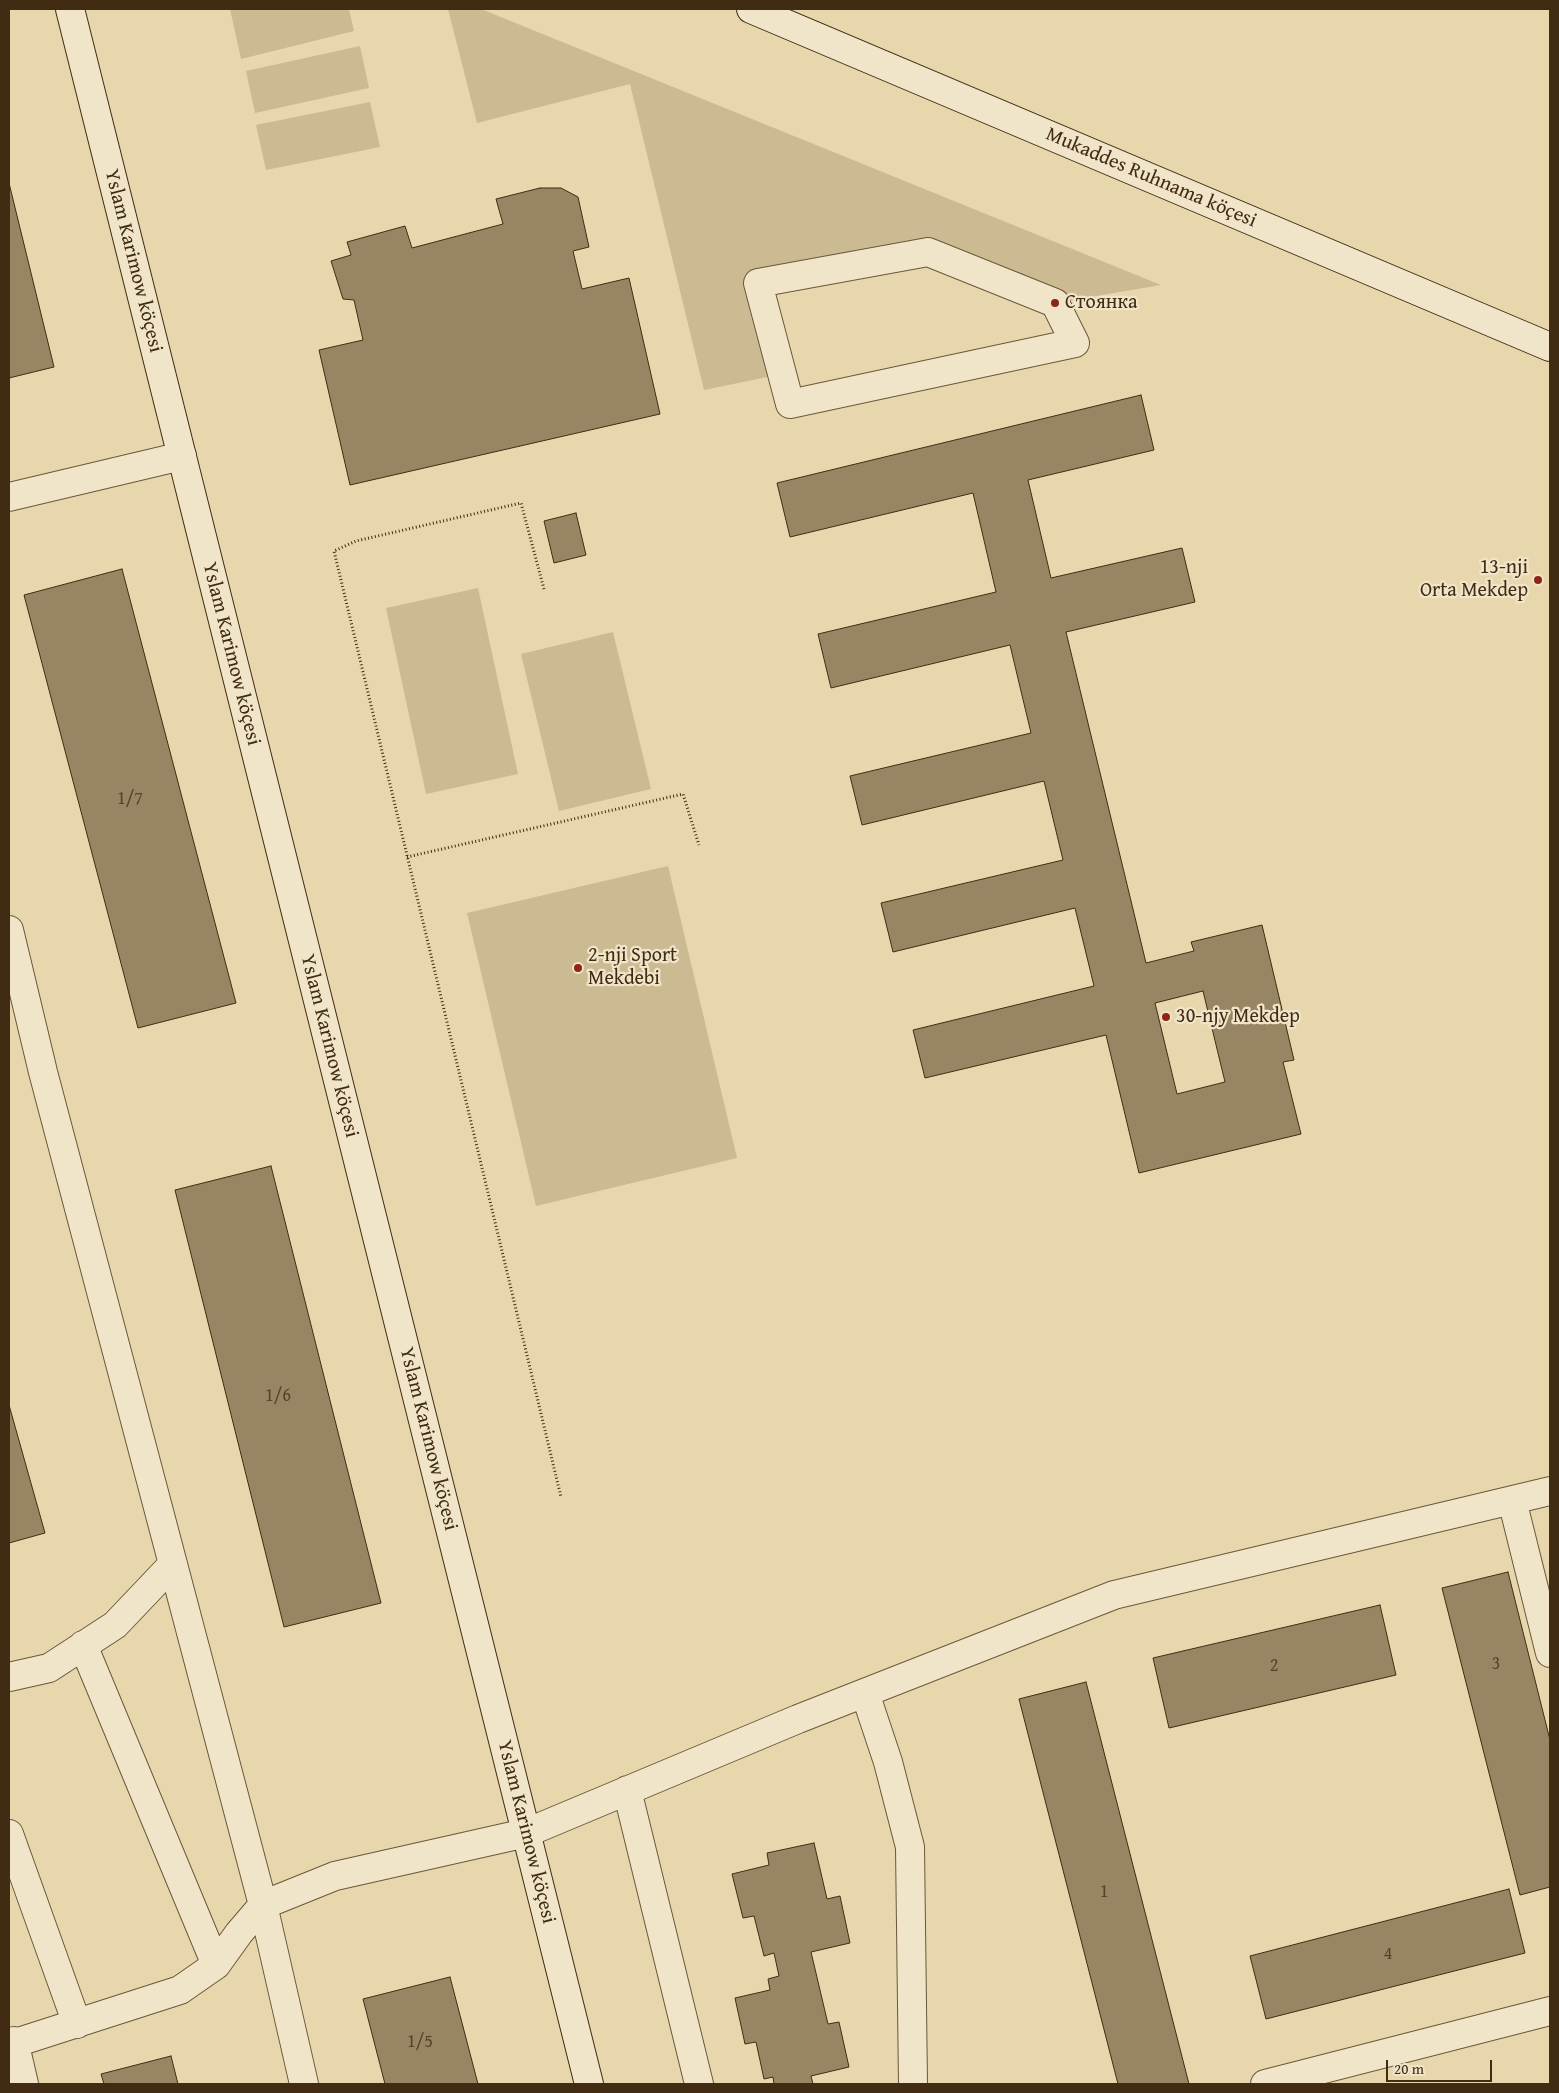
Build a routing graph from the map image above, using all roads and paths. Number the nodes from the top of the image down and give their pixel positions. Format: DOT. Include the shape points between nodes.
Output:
graph roads {
  1 [pos="70,9"];
  2 [pos="751,9"];
  3 [pos="758,283"];
  4 [pos="1550,346"];
  5 [pos="182,456"];
  6 [pos="9,498"];
  7 [pos="544,589"];
  8 [pos="699,845"];
  9 [pos="407,857"];
  10 [pos="9,930"];
  11 [pos="1550,1491"];
  12 [pos="561,1497"];
  13 [pos="1512,1500"];
  14 [pos="173,1564"];
  15 [pos="83,1645"];
  16 [pos="1550,1653"];
  17 [pos="9,1677"];
  18 [pos="865,1693"];
  19 [pos="627,1790"];
  20 [pos="526,1833"];
  21 [pos="9,1834"];
  22 [pos="263,1905"];
  23 [pos="216,1966"];
  24 [pos="1550,2011"];
  25 [pos="77,2024"];
  26 [pos="12,2043"];
  27 [pos="24,2084"];
  28 [pos="304,2084"];
  29 [pos="589,2084"];
  30 [pos="699,2084"];
  31 [pos="913,2084"];
  32 [pos="1265,2084"];
  1 -- 5 [label="street, Yslam Karimow köçesi"];
  2 -- 4 [label="street, Mukaddes Ruhnama köçesi"];
  3 -- 3 [label="street" via="790,404 1075,343 1055,303 928,252"];
  5 -- 6 [label="street"];
  5 -- 20 [label="street, Yslam Karimow köçesi"];
  7 -- 9 [label="path" via="521,504 356,541 334,551"];
  8 -- 9 [label="path" via="683,794"];
  9 -- 12 [label="path"];
  10 -- 14 [label="street" via="43,1072"];
  11 -- 13 [label="street"];
  13 -- 16 [label="street"];
  13 -- 18 [label="street" via="1114,1595"];
  14 -- 15 [label="street" via="115,1625"];
  14 -- 22 [label="street"];
  15 -- 17 [label="street" via="49,1668"];
  15 -- 23 [label="street"];
  18 -- 19 [label="street"];
  18 -- 31 [label="street" via="888,1762 910,1847"];
  19 -- 20 [label="street"];
  19 -- 30 [label="street"];
  20 -- 22 [label="street" via="335,1876"];
  20 -- 29 [label="street, Yslam Karimow köçesi"];
  21 -- 25 [label="street"];
  22 -- 23 [label="street"];
  22 -- 28 [label="street"];
  23 -- 25 [label="street" via="180,1990"];
  24 -- 32 [label="street"];
  25 -- 26 [label="street"];
  26 -- 27 [label="street"];
}
